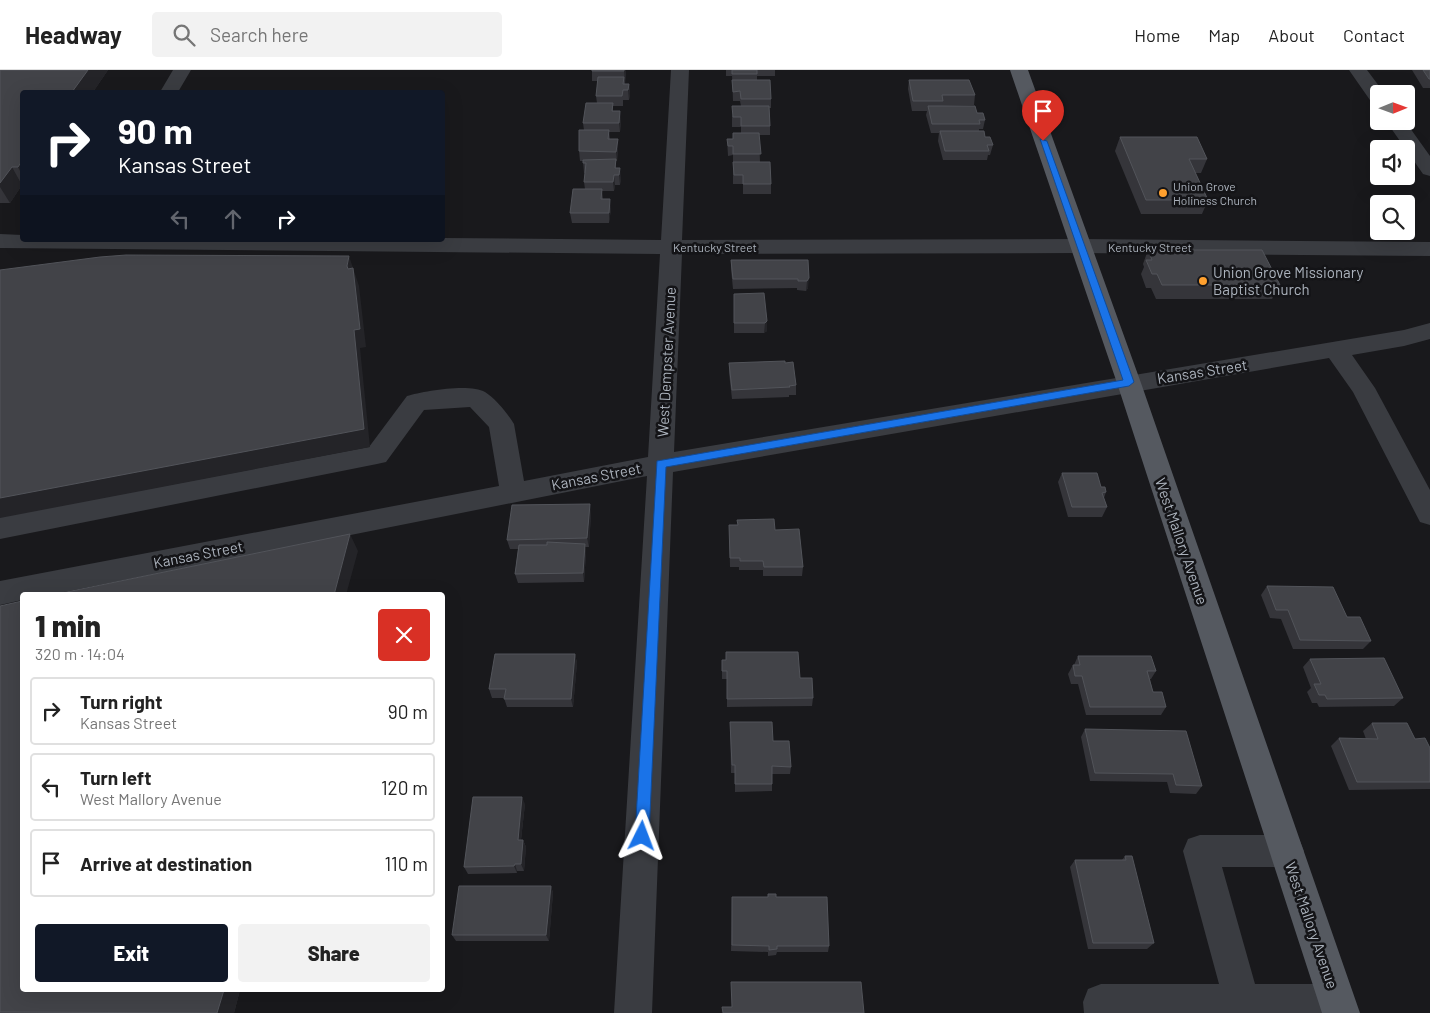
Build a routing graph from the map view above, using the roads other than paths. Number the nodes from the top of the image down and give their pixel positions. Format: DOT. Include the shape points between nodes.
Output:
graph roads {
  1 [pos="182,70"];
  2 [pos="680,70"];
  3 [pos="1019,70"];
  4 [pos="1358,70"];
  5 [pos="1370,87"];
  6 [pos="170,90"];
  7 [pos="1401,130"];
  8 [pos="1430,170"];
  9 [pos="0,241"];
  10 [pos="20,241"];
  11 [pos="181,242"];
  12 [pos="1080,246"];
  13 [pos="672,247"];
  14 [pos="1430,249"];
  15 [pos="1430,331"];
  16 [pos="1336,349"];
  17 [pos="1129,382"];
  18 [pos="661,464"];
  19 [pos="513,493"];
  20 [pos="1430,515"];
  21 [pos="0,528"];
  22 [pos="0,593"];
  23 [pos="1287,851"];
  24 [pos="1244,1007"];
  25 [pos="1339,1008"];
  26 [pos="634,1013"];
  27 [pos="1103,1013"];
  1 -- 6 [label="street"];
  2 -- 13 [label="street, West Dempster Avenue"];
  3 -- 12 [label="main road, West Mallory Avenue"];
  4 -- 5 [label="street"];
  7 -- 8 [label="street"];
  9 -- 10 [label="street, Kentucky Street"];
  11 -- 13 [label="street, Kentucky Street"];
  12 -- 13 [label="street, Kentucky Street"];
  12 -- 14 [label="street, Kentucky Street"];
  12 -- 17 [label="main road, West Mallory Avenue"];
  13 -- 18 [label="street, West Dempster Avenue"];
  15 -- 16 [label="street, Kansas Street"];
  16 -- 17 [label="street, Kansas Street"];
  16 -- 20 [label="street" via="1363,388"];
  17 -- 18 [label="street, Kansas Street"];
  17 -- 23 [label="main road, West Mallory Avenue"];
  18 -- 19 [label="street, Kansas Street"];
  18 -- 26 [label="street, West Dempster Avenue"];
  19 -- 21 [label="street" via="501,424 476,398 442,398 416,402 377,455"];
  19 -- 22 [label="street, Kansas Street"];
  23 -- 24 [label="street" via="1200,851"];
  23 -- 25 [label="main road, West Mallory Avenue"];
  24 -- 25 [label="street"];
  24 -- 27 [label="street" via="1102,1002"];
}
